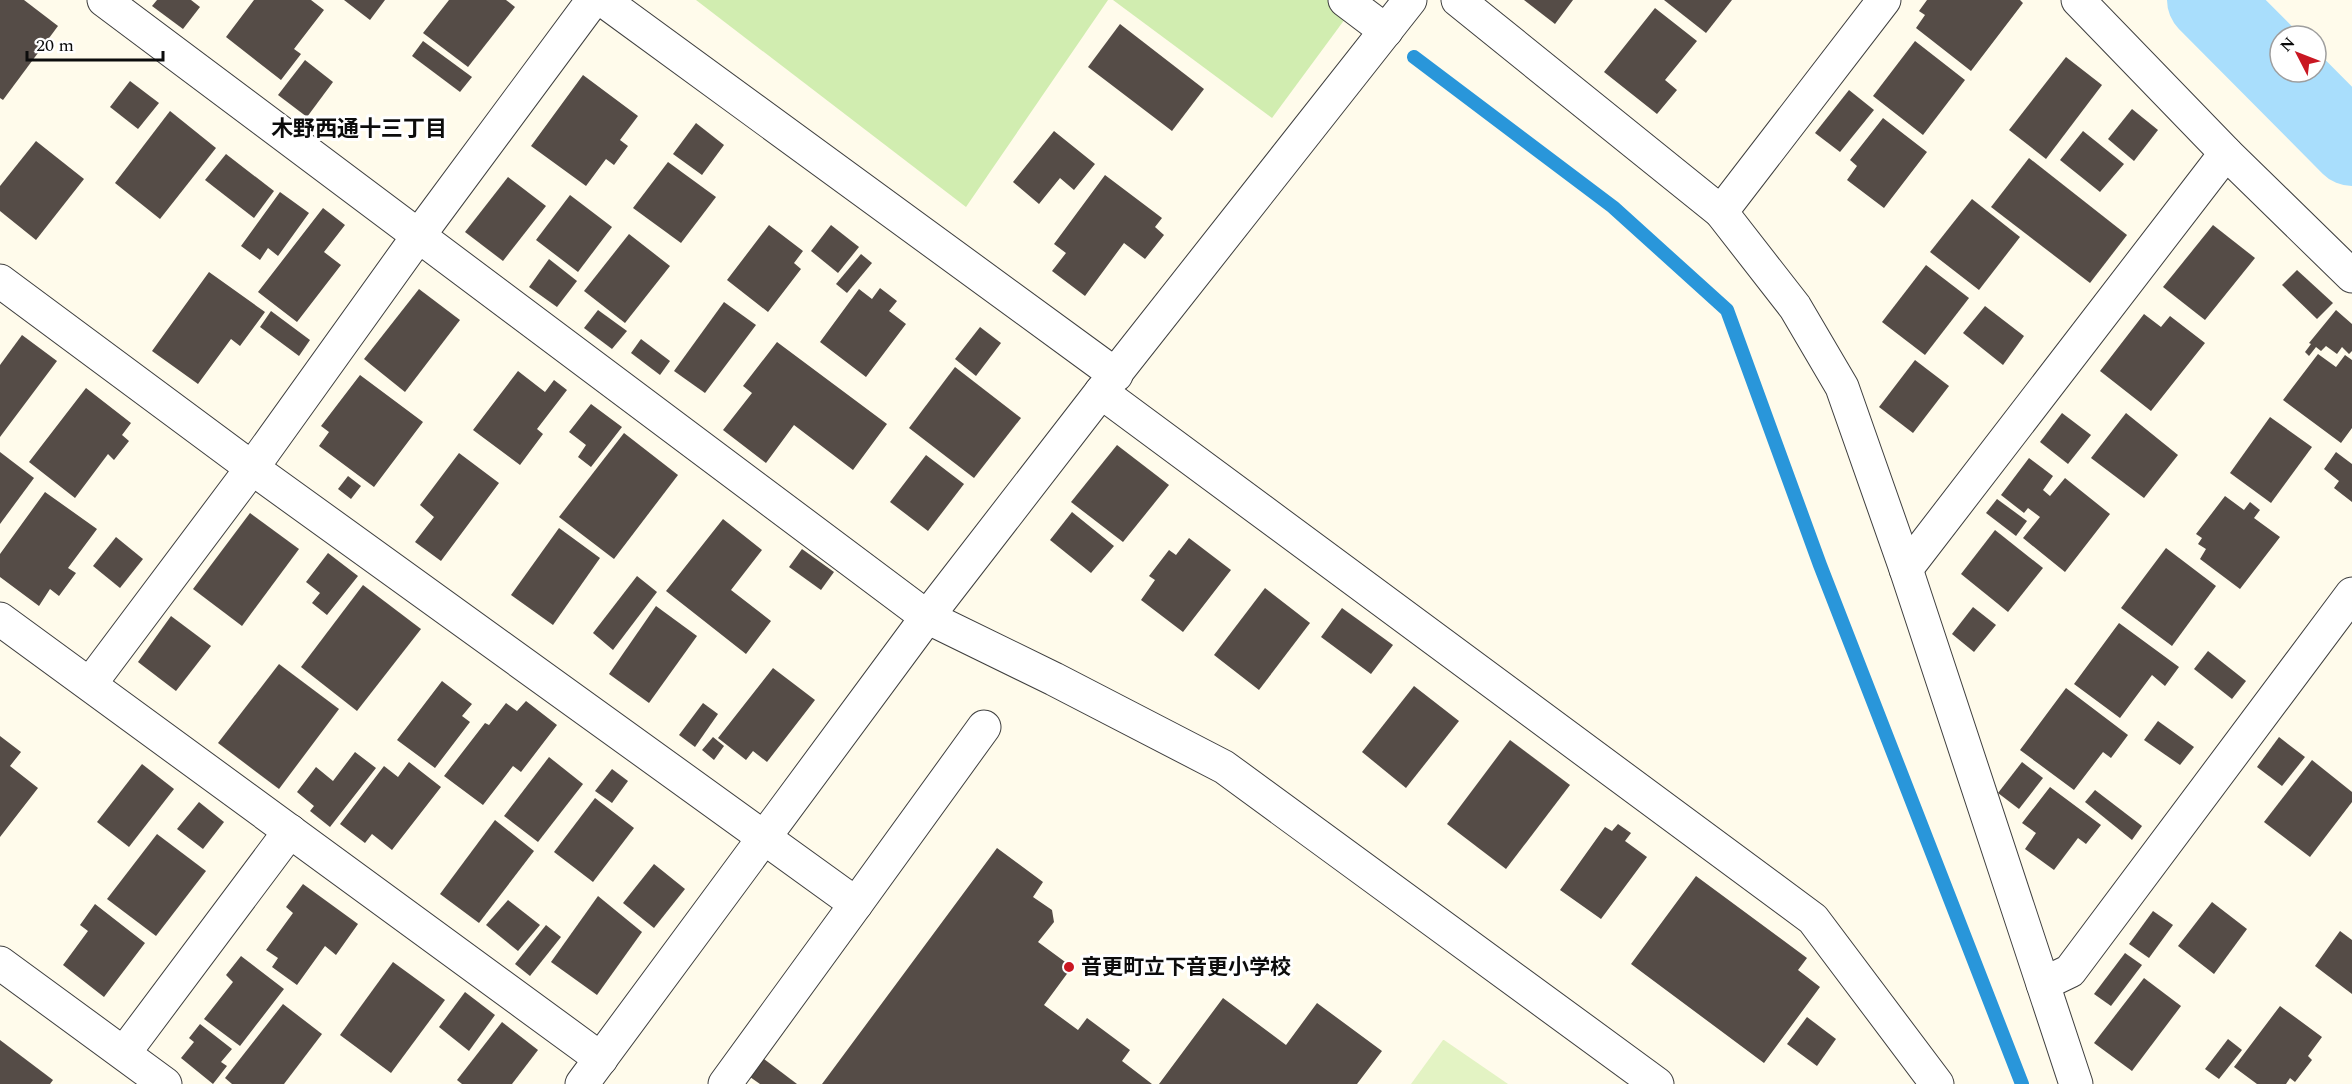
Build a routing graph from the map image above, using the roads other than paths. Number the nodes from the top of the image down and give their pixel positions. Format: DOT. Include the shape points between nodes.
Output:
graph roads {
  1 [pos="104,0"];
  2 [pos="593,0"];
  3 [pos="603,0"];
  4 [pos="1345,0"];
  5 [pos="1410,0"];
  6 [pos="1458,0"];
  7 [pos="1884,0"];
  8 [pos="2078,0"];
  9 [pos="1386,31"];
  10 [pos="2226,153"];
  11 [pos="1721,212"];
  12 [pos="419,235"];
  13 [pos="2352,276"];
  14 [pos="0,281"];
  15 [pos="1108,384"];
  16 [pos="252,468"];
  17 [pos="1906,569"];
  18 [pos="2352,594"];
  19 [pos="927,617"];
  20 [pos="0,619"];
  21 [pos="90,684"];
  22 [pos="984,727"];
  23 [pos="290,831"];
  24 [pos="765,838"];
  25 [pos="856,904"];
  26 [pos="0,963"];
  27 [pos="2043,984"];
  28 [pos="124,1053"];
  29 [pos="591,1071"];
  30 [pos="165,1084"];
  31 [pos="725,1084"];
  32 [pos="1657,1084"];
  33 [pos="1937,1084"];
  34 [pos="2076,1084"];
  1 -- 12 [label="street"];
  2 -- 12 [label="street"];
  3 -- 15 [label="street"];
  4 -- 9 [label="street"];
  5 -- 9 [label="street"];
  6 -- 11 [label="street"];
  7 -- 11 [label="street"];
  8 -- 10 [label="street"];
  9 -- 15 [label="street"];
  10 -- 13 [label="street"];
  10 -- 17 [label="street"];
  11 -- 17 [label="street" via="1795,307 1842,387"];
  12 -- 16 [label="street"];
  12 -- 19 [label="street"];
  14 -- 16 [label="street"];
  15 -- 19 [label="street"];
  15 -- 33 [label="street" via="1813,919"];
  16 -- 21 [label="street"];
  16 -- 24 [label="street"];
  17 -- 27 [label="street"];
  18 -- 27 [label="street" via="2070,971"];
  19 -- 24 [label="street"];
  19 -- 32 [label="street" via="1224,767"];
  20 -- 21 [label="street"];
  21 -- 23 [label="street"];
  22 -- 25 [label="street"];
  23 -- 28 [label="street"];
  23 -- 29 [label="street"];
  24 -- 25 [label="street"];
  24 -- 29 [label="street"];
  25 -- 31 [label="street"];
  26 -- 28 [label="street"];
  27 -- 34 [label="street"];
  28 -- 30 [label="street"];
}
